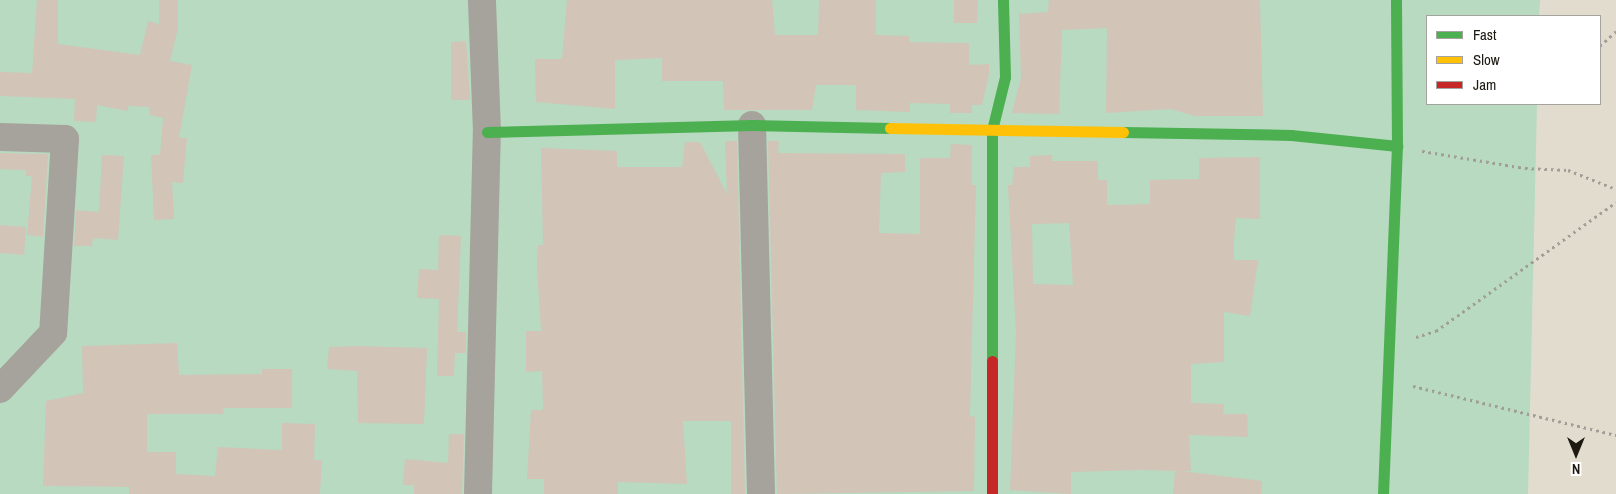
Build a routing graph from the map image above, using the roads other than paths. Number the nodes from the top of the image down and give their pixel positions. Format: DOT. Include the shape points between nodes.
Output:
graph roads {
  1 [pos="482,0"];
  2 [pos="1003,0"];
  3 [pos="1396,0"];
  4 [pos="752,125"];
  5 [pos="992,130"];
  6 [pos="487,132"];
  7 [pos="0,137"];
  8 [pos="1397,146"];
  9 [pos="0,389"];
  10 [pos="478,494"];
  11 [pos="761,494"];
  12 [pos="992,494"];
  13 [pos="1383,494"];
  1 -- 6 [label="street"];
  2 -- 5 [label="street" via="1005,77"];
  3 -- 8 [label="street"];
  4 -- 5 [label="street"];
  4 -- 6 [label="street"];
  4 -- 11 [label="street"];
  5 -- 8 [label="street" via="1291,135"];
  5 -- 12 [label="street"];
  6 -- 10 [label="street"];
  7 -- 9 [label="street" via="65,139 53,333"];
  8 -- 13 [label="street"];
}
